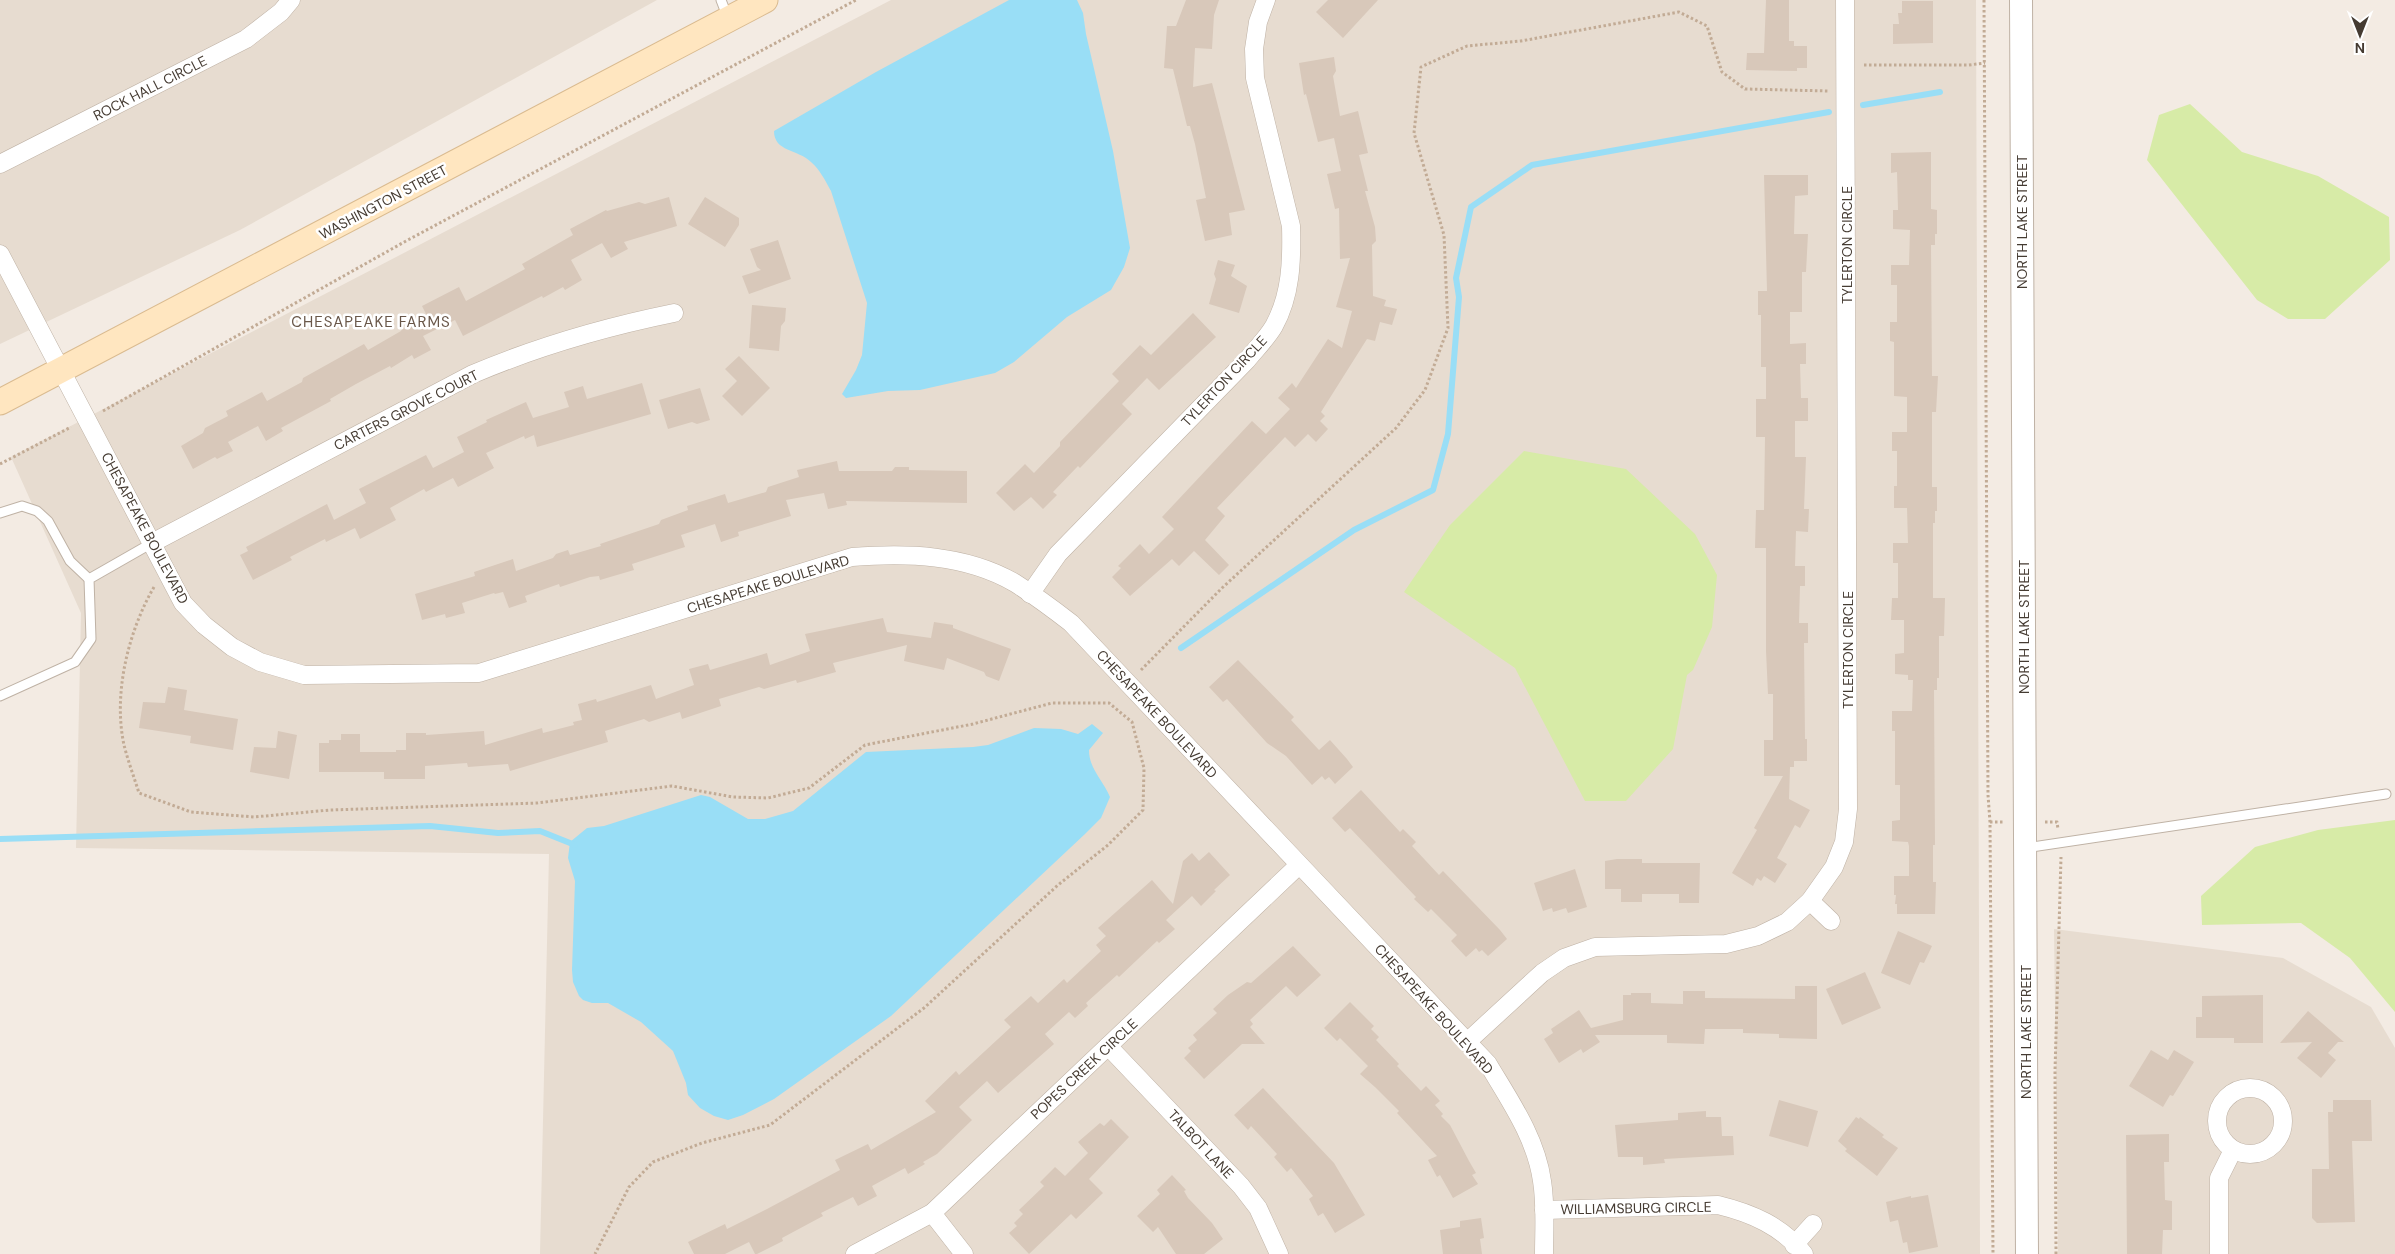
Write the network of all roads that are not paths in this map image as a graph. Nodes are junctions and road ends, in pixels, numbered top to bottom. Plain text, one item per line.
1 (291, 0) edge
2 (765, 0) edge
3 (1266, 0) edge
4 (1845, 0) edge
5 (2021, 0) edge
6 (725, 10) edge
7 (0, 164) edge
8 (0, 254) edge
9 (674, 313) dead end
10 (61, 369) junction
11 (0, 402) edge
12 (0, 513) edge
13 (152, 542) junction
14 (89, 579) junction
15 (1030, 594) junction
16 (0, 696) edge
17 (2386, 794) dead end
18 (2025, 848) junction
19 (1299, 865) junction
20 (1810, 901) junction
21 (1831, 921) dead end
22 (1467, 1042) junction
23 (1108, 1046) junction
24 (2233, 1150) dead end
25 (1544, 1210) junction
26 (932, 1213) junction
27 (1813, 1224) dead end
28 (1799, 1249) edge
29 (855, 1254) edge
30 (964, 1254) edge
31 (1278, 1254) edge
32 (1544, 1254) edge
33 (2027, 1254) edge
34 (2219, 1254) edge

1 - 7 street, ROCK HALL CIRCLE
2 - 6 main road, WASHINGTON STREET
3 - 15 street, TYLERTON CIRCLE
4 - 20 street, TYLERTON CIRCLE
5 - 18 street, NORTH LAKE STREET
6 - 10 main road, WASHINGTON STREET
8 - 10 street, CHESAPEAKE BOULEVARD
9 - 13 street, CARTERS GROVE COURT
10 - 11 main road, WASHINGTON STREET
10 - 13 street, CHESAPEAKE BOULEVARD
12 - 14 lane
13 - 14 lane
13 - 15 street, CHESAPEAKE BOULEVARD
14 - 16 lane
15 - 19 street, CHESAPEAKE BOULEVARD
17 - 18 lane
18 - 33 street, NORTH LAKE STREET
19 - 22 street, CHESAPEAKE BOULEVARD
19 - 23 street, POPES CREEK CIRCLE
20 - 21 street
20 - 22 street, TYLERTON CIRCLE
22 - 25 street, CHESAPEAKE BOULEVARD
23 - 26 street, POPES CREEK CIRCLE
23 - 31 street, TALBOT LANE
24 - 34 street
25 - 28 street, WILLIAMSBURG CIRCLE
25 - 32 street, CHESAPEAKE BOULEVARD
26 - 29 street, POPES CREEK CIRCLE
26 - 30 street
27 - 28 street

